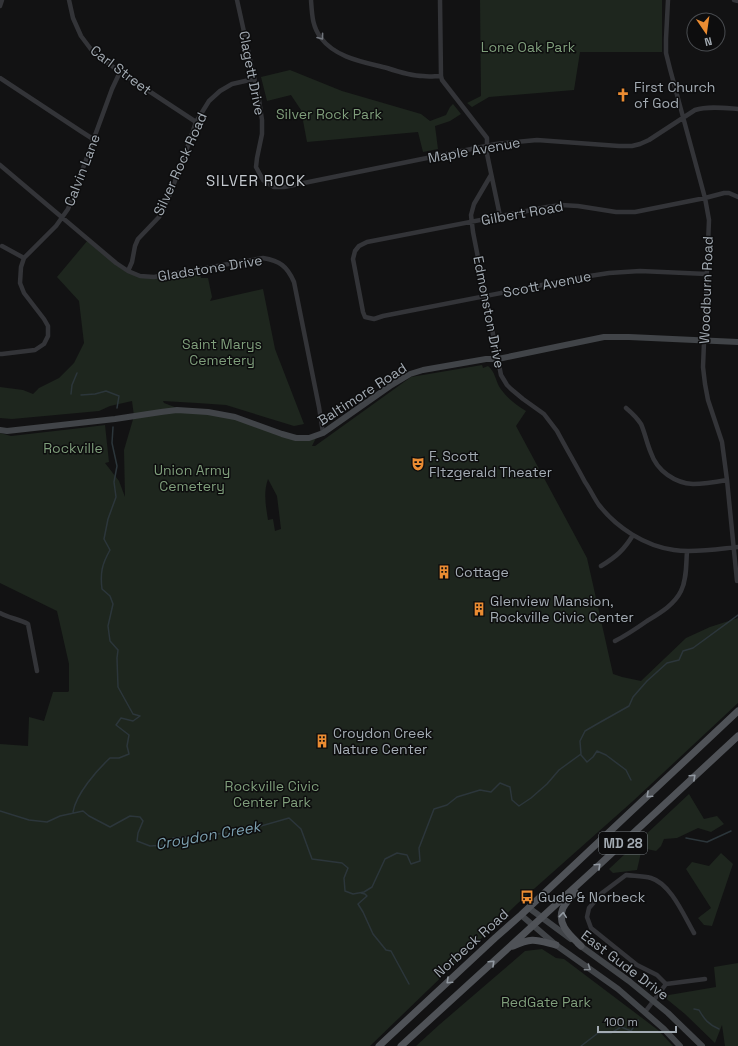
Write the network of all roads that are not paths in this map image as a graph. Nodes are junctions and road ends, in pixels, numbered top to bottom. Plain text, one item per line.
1 (2, 0) edge
2 (69, 0) edge
3 (237, 0) edge
4 (311, 0) edge
5 (440, 0) edge
6 (668, 0) edge
7 (734, 0) edge
8 (738, 1) edge
9 (0, 6) edge
10 (120, 72) junction
11 (441, 76) junction
12 (0, 78) edge
13 (254, 79) junction
14 (738, 109) edge
15 (684, 118) junction
16 (196, 122) junction
17 (93, 139) junction
18 (487, 146) junction
19 (0, 165) edge
20 (491, 174) junction
21 (274, 187) joint
22 (705, 198) junction
23 (738, 198) edge
24 (500, 216) junction
25 (62, 217) junction
26 (472, 222) junction
27 (2, 246) dead end
28 (24, 258) junction
29 (128, 271) junction
30 (707, 274) junction
31 (485, 296) junction
32 (365, 317) joint
33 (704, 340) junction
34 (738, 342) edge
35 (0, 354) edge
36 (498, 358) junction
37 (626, 408) dead end
38 (0, 430) edge
39 (323, 433) junction
40 (727, 480) junction
41 (633, 534) junction
42 (736, 547) edge
43 (687, 551) junction
44 (601, 566) dead end
45 (737, 581) dead end
46 (0, 613) edge
47 (615, 641) dead end
48 (37, 671) dead end
49 (738, 711) edge
50 (738, 736) edge
51 (584, 879) junction
52 (529, 908) junction
53 (521, 916) junction
54 (542, 918) junction
55 (533, 925) junction
56 (694, 933) dead end
57 (556, 945) junction
58 (581, 946) junction
59 (507, 949) junction
60 (706, 979) dead end
61 (666, 984) junction
62 (653, 1001) junction
63 (645, 1012) junction
64 (379, 1046) edge
65 (401, 1046) edge
66 (680, 1046) edge
67 (702, 1046) edge

1 - 9 street
2 - 10 street, Carl Street
3 - 13 street, Clagett Drive
4 -> 11 street
5 - 11 street
6 - 15 street, Woodburn Road
7 - 8 street
10 - 16 street, Carl Street
10 - 17 street, Calvin Lane
11 - 18 street
12 - 17 street
13 - 16 street, Silver Rock Road
13 - 21 street, Clagett Drive
14 - 15 street, Maple Avenue
15 - 18 street, Maple Avenue
15 - 22 street, Woodburn Road
16 - 29 street, Silver Rock Road
17 - 25 street, Calvin Lane
18 - 20 street
18 - 21 street, Maple Avenue
19 - 25 street, Gladstone Drive
20 - 24 street
20 - 26 street, Edmonston Drive
22 - 23 street, Gilbert Road
22 - 24 street, Gilbert Road
22 - 30 street, Woodburn Road
24 - 26 street, Gilbert Road
25 - 28 street, Calvin Lane
25 - 29 street, Gladstone Drive
26 - 31 street, Edmonston Drive
26 - 32 street, Gilbert Road
27 - 28 street
28 - 35 street
29 - 39 street, Gladstone Drive
30 - 31 street, Scott Avenue
30 - 33 street, Woodburn Road
31 - 32 street, Scott Avenue
31 - 36 street, Edmonston Drive
33 - 34 street, Baltimore Road
33 - 36 street, Baltimore Road
33 - 40 street, Woodburn Road
36 - 39 street, Baltimore Road
36 - 41 street, Edmonston Drive
37 - 40 street
38 - 39 street, Baltimore Road
40 - 42 street, Woodburn Road
41 - 43 street, Edmonston Drive
41 - 44 street
42 - 43 street, Edmonston Drive
42 - 45 street, Woodburn Road
43 - 47 street
46 - 48 street
49 -> 52 main road, Norbeck Road / MD 28
51 -> 50 main road, Norbeck Road / MD 28
51 - 54 main road, Norbeck Road / MD 28
58 -> 51 main road
52 - 53 main road, Norbeck Road / MD 28
52 - 54 street, East Gude Drive
53 - 55 street, East Gude Drive
53 -> 64 main road, Norbeck Road / MD 28
54 - 55 main road, Norbeck Road / MD 28
54 - 58 street, East Gude Drive
55 - 57 street, East Gude Drive
55 - 59 main road, Norbeck Road / MD 28
56 - 61 street
57 - 59 main road
57 -> 63 street, East Gude Drive
58 - 62 street, East Gude Drive
65 -> 59 main road, Norbeck Road / MD 28
60 - 61 street
61 - 62 street
62 - 63 street
62 - 67 street, East Gude Drive
63 - 66 street, East Gude Drive

